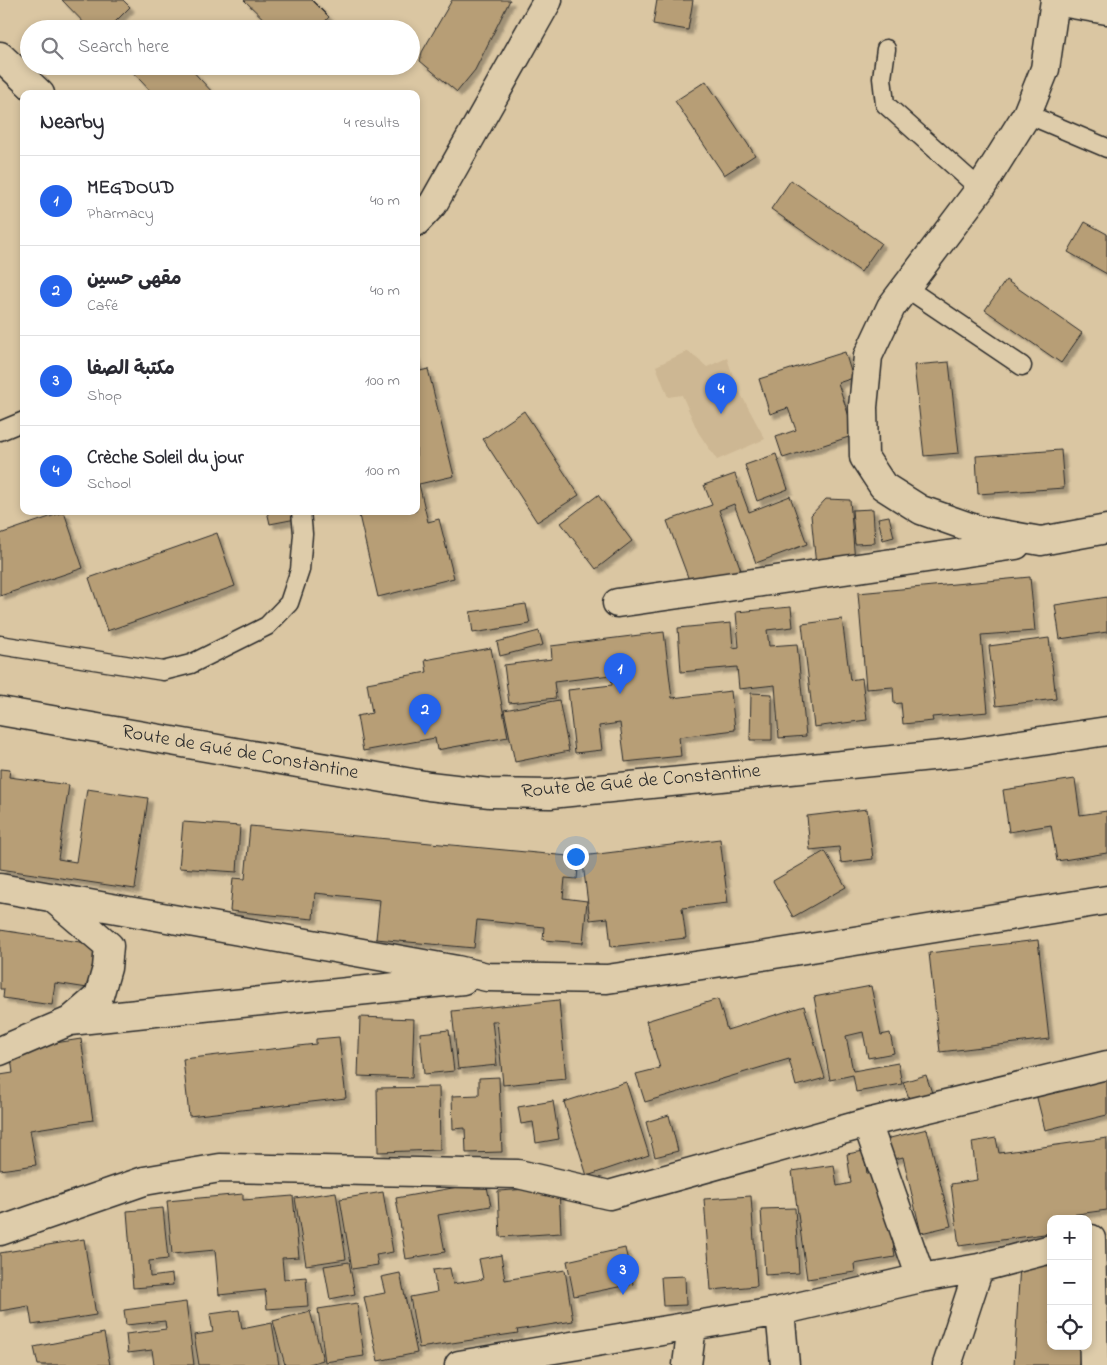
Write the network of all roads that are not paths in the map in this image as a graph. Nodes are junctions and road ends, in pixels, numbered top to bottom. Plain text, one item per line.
1 (548, 0) edge
2 (1055, 1) edge
3 (1107, 10) edge
4 (886, 48) dead end
5 (0, 56) edge
6 (20, 75) edge
7 (20, 75) edge
8 (36, 90) edge
9 (1027, 114) junction
10 (1107, 148) edge
11 (980, 189) junction
12 (420, 218) edge
13 (905, 287) junction
14 (1022, 366) dead end
15 (20, 422) edge
16 (0, 430) edge
17 (301, 515) edge
18 (1107, 529) edge
19 (1042, 541) junction
20 (617, 603) dead end
21 (0, 645) edge
22 (0, 711) edge
23 (1107, 731) edge
24 (0, 888) edge
25 (53, 898) junction
26 (1107, 900) edge
27 (487, 977) junction
28 (70, 1021) junction
29 (0, 1051) edge
30 (1107, 1065) edge
31 (867, 1122) junction
32 (0, 1231) edge
33 (1096, 1238) edge
34 (1047, 1251) edge
35 (979, 1268) junction
36 (920, 1278) junction
37 (780, 1311) junction
38 (692, 1326) junction
39 (459, 1365) edge
40 (687, 1365) edge
41 (785, 1365) edge
42 (947, 1365) edge
43 (1094, 1365) edge

1 - 12 street
2 - 3 street
2 - 9 street
4 - 11 lane
5 - 6 street
7 - 8 street
9 - 10 lane
9 - 11 street
11 - 13 street
13 - 14 lane
13 - 19 street
15 - 16 lane
17 - 21 lane
18 - 19 street
19 - 20 street
22 - 23 street, Route de Gué de Constantine
24 - 25 street
25 - 27 street
25 - 28 street
26 - 27 street
27 - 28 street
28 - 29 street
30 - 31 street
31 - 32 street
31 - 36 street
33 - 43 street
34 - 35 street
35 - 36 street
35 - 42 street
36 - 37 street
37 - 38 street
37 - 41 street
38 - 39 street
38 - 40 street

